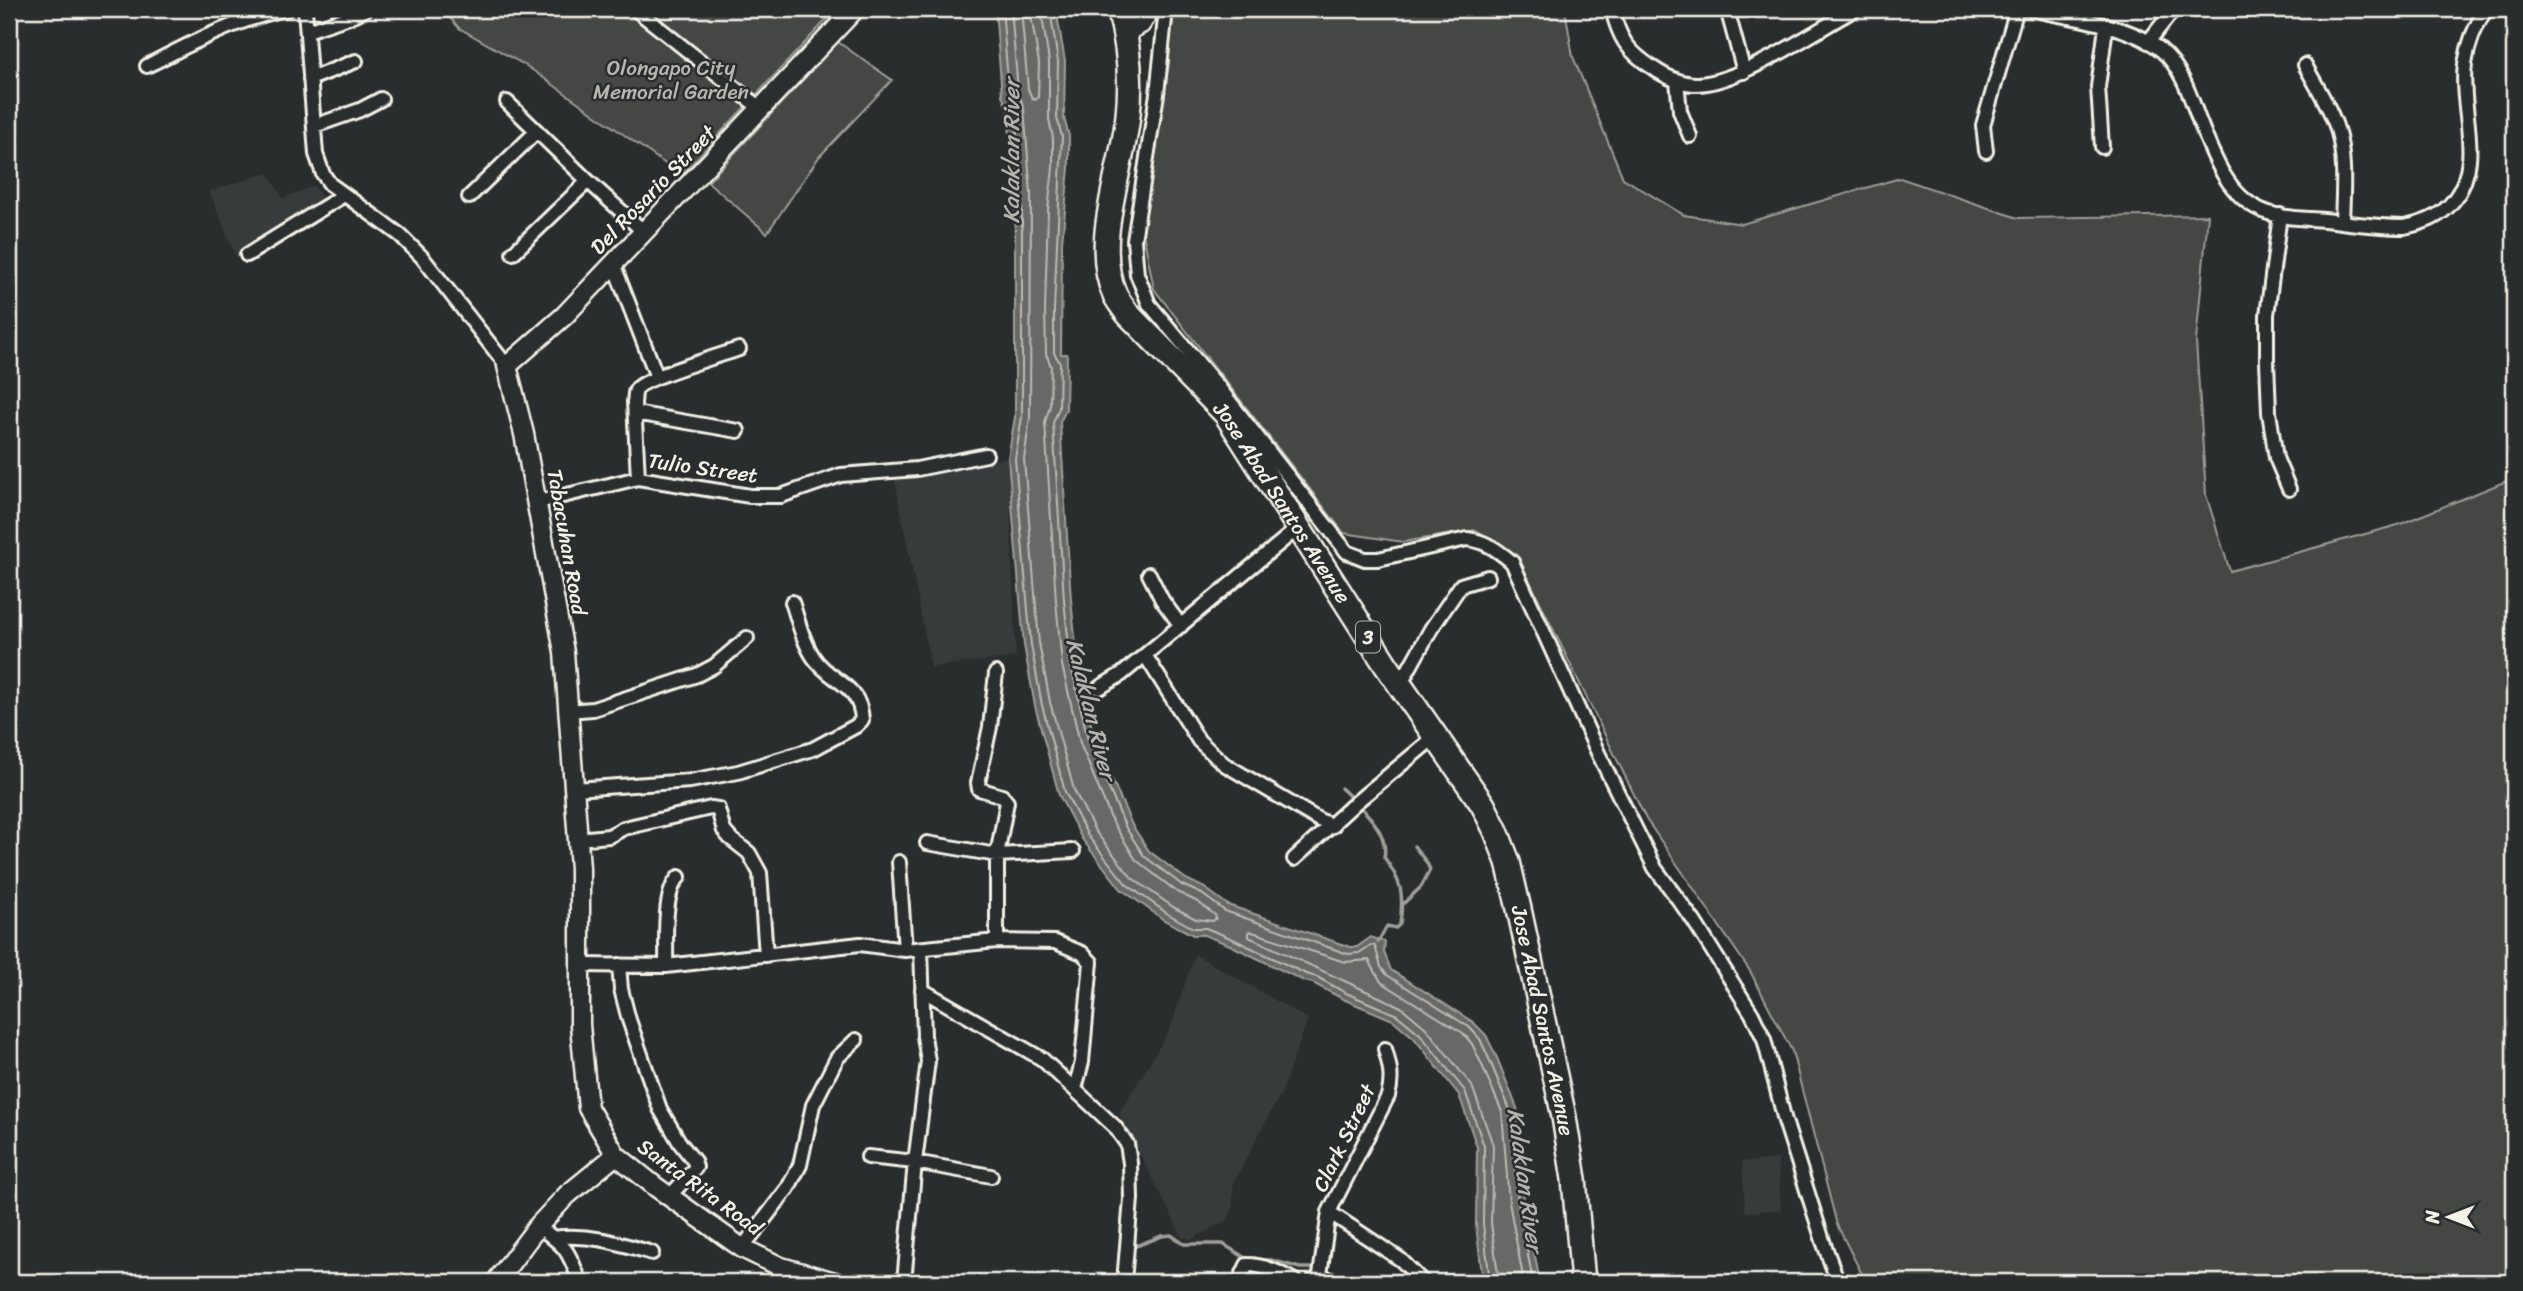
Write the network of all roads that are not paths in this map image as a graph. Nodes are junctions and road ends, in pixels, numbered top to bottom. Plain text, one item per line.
1 (287, 9) edge
2 (305, 9) edge
3 (366, 9) edge
4 (635, 9) edge
5 (855, 9) edge
6 (1119, 9) edge
7 (1150, 9) edge
8 (1166, 9) edge
9 (1612, 9) edge
10 (1727, 9) edge
11 (1855, 9) edge
12 (2017, 9) edge
13 (2029, 9) edge
14 (2174, 9) edge
15 (2486, 9) edge
16 (2106, 27) junction
17 (307, 31) junction
18 (1126, 32) junction
19 (2148, 42) junction
20 (356, 61) dead end
21 (2305, 65) dead end
22 (147, 66) dead end
23 (1744, 72) junction
24 (310, 79) junction
25 (1677, 81) junction
26 (381, 99) dead end
27 (507, 102) dead end
28 (761, 109) junction
29 (314, 126) junction
30 (537, 131) junction
31 (1690, 136) dead end
32 (2102, 147) dead end
33 (1986, 151) dead end
34 (588, 181) junction
35 (344, 195) junction
36 (469, 197) dead end
37 (2280, 215) junction
38 (2342, 222) junction
39 (644, 232) junction
40 (513, 253) dead end
41 (247, 255) dead end
42 (613, 263) junction
43 (739, 349) dead end
44 (507, 366) junction
45 (657, 377) junction
46 (635, 413) junction
47 (738, 430) dead end
48 (986, 455) dead end
49 (638, 478) junction
50 (2289, 489) dead end
51 (538, 502) junction
52 (1298, 528) junction
53 (1149, 574) dead end
54 (1488, 577) dead end
55 (792, 602) dead end
56 (1181, 626) junction
57 (747, 638) dead end
58 (1145, 655) junction
59 (996, 673) dead end
60 (1401, 685) junction
61 (1098, 688) dead end
62 (567, 711) junction
63 (1437, 736) junction
64 (575, 789) junction
65 (1333, 825) junction
66 (578, 839) junction
67 (927, 843) dead end
68 (1073, 851) dead end
69 (997, 855) junction
70 (1294, 859) dead end
71 (899, 862) dead end
72 (679, 877) dead end
73 (997, 941) junction
74 (922, 949) junction
75 (905, 950) junction
76 (766, 955) junction
77 (579, 965) junction
78 (619, 965) junction
79 (666, 966) junction
80 (922, 990) junction
81 (856, 1040) dead end
82 (1385, 1049) dead end
83 (1075, 1089) junction
84 (617, 1155) junction
85 (868, 1157) dead end
86 (915, 1162) junction
87 (991, 1176) dead end
88 (670, 1197) junction
89 (1329, 1212) junction
90 (538, 1226) junction
91 (553, 1238) junction
92 (742, 1248) junction
93 (652, 1253) dead end
94 (1316, 1279) edge
95 (496, 1282) edge
96 (580, 1282) edge
97 (835, 1282) edge
98 (904, 1282) edge
99 (1124, 1282) edge
100 (1239, 1282) edge
101 (1296, 1282) edge
102 (1335, 1282) edge
103 (1423, 1282) edge
104 (1583, 1282) edge
105 (1838, 1282) edge

1 - 22 street
2 - 17 street, Tabacuhan Road
3 - 17 street
4 - 28 street
5 - 28 main road, Del Rosario Street
6 - 18 highway, Jose Abad Santos Avenue / 3
7 - 18 main road
8 - 105 street
9 - 25 street
10 - 23 street
11 - 23 street
12 - 33 street
13 - 16 street
14 - 19 street
15 - 38 street
16 - 19 street
16 - 32 street
17 - 24 street, Tabacuhan Road
18 - 52 highway, Jose Abad Santos Avenue / 3
19 - 37 street
20 - 24 street
21 - 38 street
23 - 25 street
24 - 29 street, Tabacuhan Road
25 - 31 street
26 - 29 street
27 - 30 street
28 - 39 main road, Del Rosario Street
29 - 35 street, Tabacuhan Road
30 - 34 street
30 - 36 street
34 - 39 street
34 - 40 street
35 - 41 street
35 - 44 street, Tabacuhan Road
37 - 38 street
37 - 50 street
39 - 42 main road, Del Rosario Street
42 - 44 main road, Del Rosario Street
42 - 45 street
43 - 45 street
44 - 51 main road, Tabacuhan Road
45 - 46 street
46 - 47 street
46 - 49 street
48 - 49 street, Tulio Street
49 - 51 street, Tulio Street
51 - 62 main road, Tabacuhan Road
52 - 56 street
52 - 60 highway, Jose Abad Santos Avenue / 3
53 - 56 street
54 - 60 street
55 - 64 street
56 - 58 street
57 - 62 street
58 - 61 street
58 - 65 street
59 - 69 street
60 - 63 highway, Jose Abad Santos Avenue / 3
62 - 64 main road, Tabacuhan Road
63 - 65 street
63 - 104 highway, Jose Abad Santos Avenue / 3
64 - 66 main road, Tabacuhan Road
65 - 70 street
66 - 76 street
66 - 77 main road, Tabacuhan Road
67 - 69 street
68 - 69 street
69 - 73 street
71 - 75 street
72 - 79 street
73 - 74 street
73 - 83 street
74 - 75 street
74 - 80 street
75 - 76 street
76 - 79 street
77 - 78 street
77 - 84 main road, Tabacuhan Road
78 - 79 street
78 - 88 street
80 - 83 street
80 - 86 street
81 - 92 street
82 - 89 street, Clark Street
83 - 99 street
84 - 88 main road, Santa Rita Road
84 - 90 main road
85 - 86 street
86 - 87 street
86 - 98 street
88 - 92 main road, Santa Rita Road
89 - 94 street, Clark Street
89 - 103 street
90 - 91 street
90 - 95 main road
91 - 93 street
91 - 96 street
92 - 97 main road, Santa Rita Road
94 - 102 street
100 - 101 street

